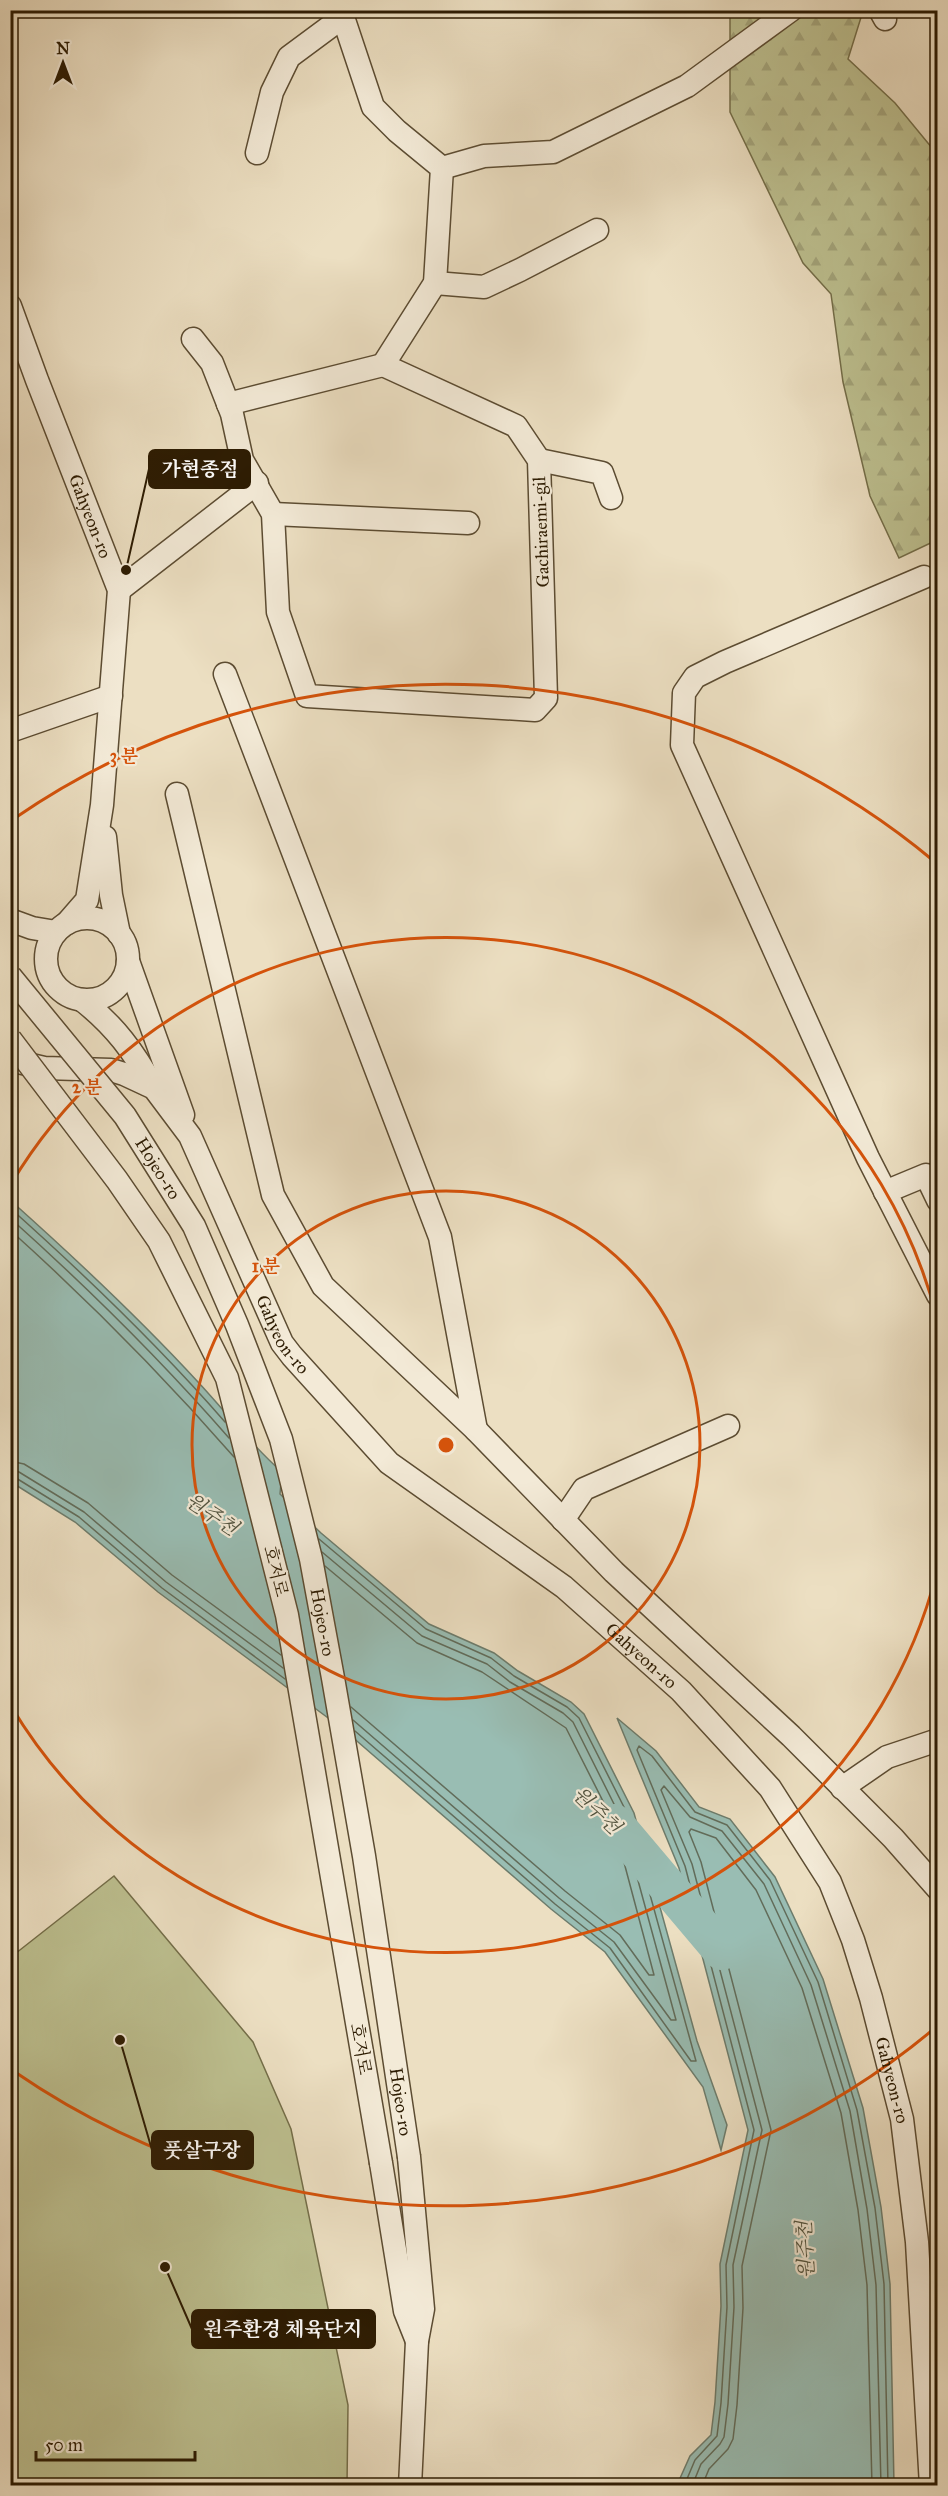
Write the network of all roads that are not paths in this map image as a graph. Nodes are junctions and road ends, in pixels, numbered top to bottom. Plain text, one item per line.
1 (791, 10) edge
2 (340, 14) edge
3 (257, 153) dead end
4 (442, 168) junction
5 (597, 230) dead end
6 (435, 283) junction
7 (10, 306) edge
8 (193, 339) dead end
9 (383, 365) junction
10 (228, 404) junction
11 (539, 460) junction
12 (257, 483) junction
13 (611, 498) dead end
14 (273, 514) junction
15 (468, 523) dead end
16 (924, 577) dead end
17 (119, 590) junction
18 (225, 674) dead end
19 (111, 696) junction
20 (10, 731) edge
21 (177, 794) dead end
22 (102, 806) junction
23 (10, 920) edge
24 (62, 928) junction
25 (119, 934) junction
26 (128, 961) junction
27 (10, 976) edge
28 (82, 1000) junction
29 (10, 1039) edge
30 (10, 1060) edge
31 (154, 1088) junction
32 (190, 1136) junction
33 (885, 1192) junction
34 (938, 1200) edge
35 (938, 1295) edge
36 (728, 1426) dead end
37 (476, 1430) junction
38 (563, 1520) junction
39 (938, 1740) edge
40 (842, 1788) junction
41 (938, 1889) edge
42 (381, 2163) joint
43 (417, 2341) junction
44 (410, 2486) edge
45 (931, 2486) edge

1 - 4 street
2 - 3 street
2 - 4 street
4 - 6 street
5 - 6 street
6 - 9 street
7 - 17 street, Gahyeon-ro
8 - 10 street, Gachiraemi-gil
9 - 10 street
9 - 11 street, Gachiraemi-gil
10 - 12 street, Gachiraemi-gil
11 - 13 street
11 - 14 street, Gachiraemi-gil
12 - 14 street, Gachiraemi-gil
12 - 17 street
14 - 15 street
16 - 33 street
17 - 19 street, Gahyeon-ro
18 - 37 street
19 - 20 street
19 - 22 street, Gahyeon-ro
21 - 37 street
22 - 24 street
22 - 25 street
23 - 24 street
24 - 25 street
24 - 28 street
25 - 26 street
26 - 28 street
26 - 32 street
27 - 43 street, Hojeo-ro, bridge
28 - 31 street
29 - 42 street, 호저로, bridge
30 - 31 street, Gahyeon-ro
31 - 32 street, Gahyeon-ro
32 - 45 street, Gahyeon-ro
33 - 34 street
33 - 35 street
36 - 38 street
37 - 38 street
38 - 40 street
39 - 40 street
40 - 41 street
42 - 43 street, Hojeo-ro
43 - 44 street, Hojeo-ro

